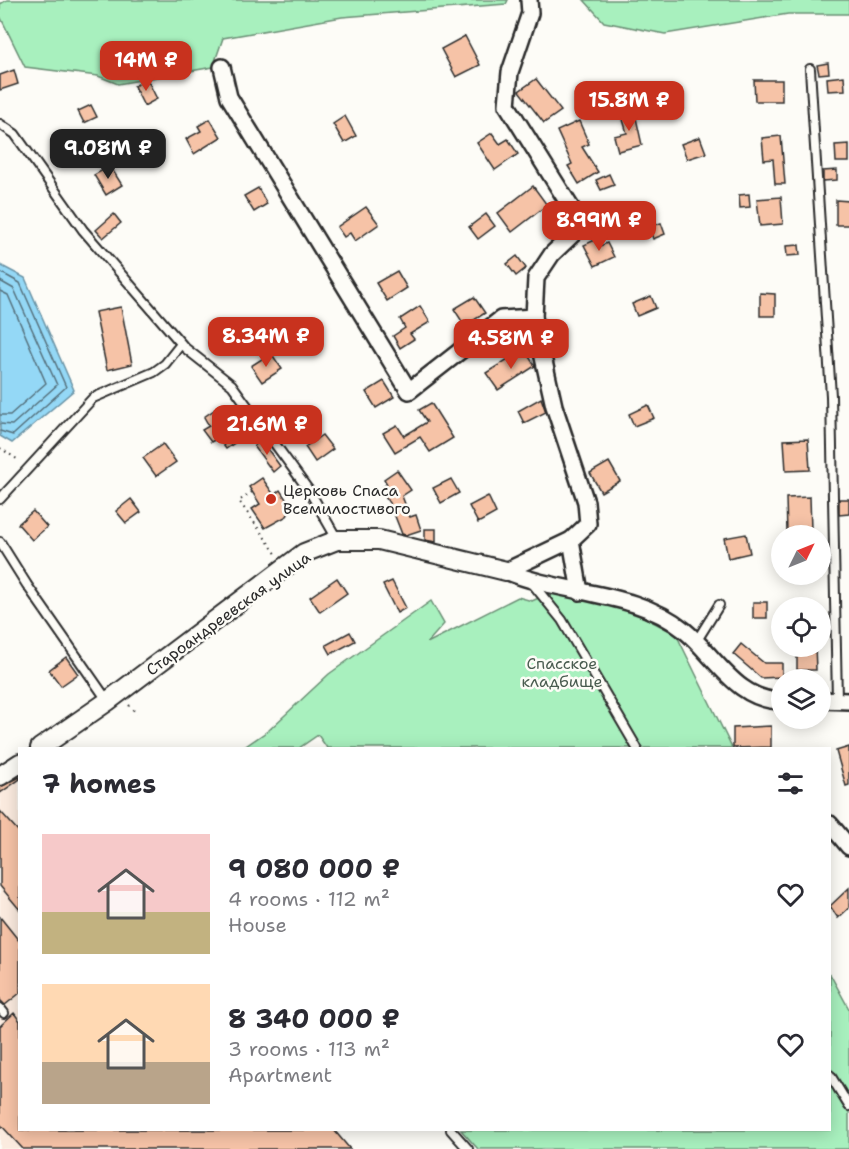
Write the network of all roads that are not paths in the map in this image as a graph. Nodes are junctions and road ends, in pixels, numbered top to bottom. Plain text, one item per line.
1 (529, 0) edge
2 (222, 67) dead end
3 (810, 69) dead end
4 (0, 124) edge
5 (534, 317) junction
6 (181, 344) junction
7 (0, 499) edge
8 (337, 540) junction
9 (571, 540) junction
10 (0, 542) edge
11 (506, 571) junction
12 (531, 582) junction
13 (580, 591) junction
14 (719, 605) dead end
15 (695, 642) junction
16 (771, 700) edge
17 (108, 701) junction
18 (843, 701) edge
19 (41, 747) edge
20 (636, 747) edge
21 (18, 764) edge
22 (0, 776) edge
23 (831, 825) edge
24 (849, 847) edge
25 (831, 1078) edge
26 (849, 1106) edge
27 (452, 1131) edge
28 (468, 1149) edge

1 - 5 street
2 - 5 street
3 - 18 lane
4 - 6 lane
5 - 9 street
6 - 7 lane
6 - 8 lane
8 - 11 street, Староандреевская улица
8 - 17 street, Староандреевская улица
9 - 11 street
9 - 13 street
10 - 17 lane
11 - 12 street
12 - 13 street
12 - 20 lane
13 - 15 street
14 - 15 lane
15 - 16 street
17 - 19 street, Староандреевская улица
21 - 22 street
23 - 24 street
25 - 26 lane
27 - 28 lane

